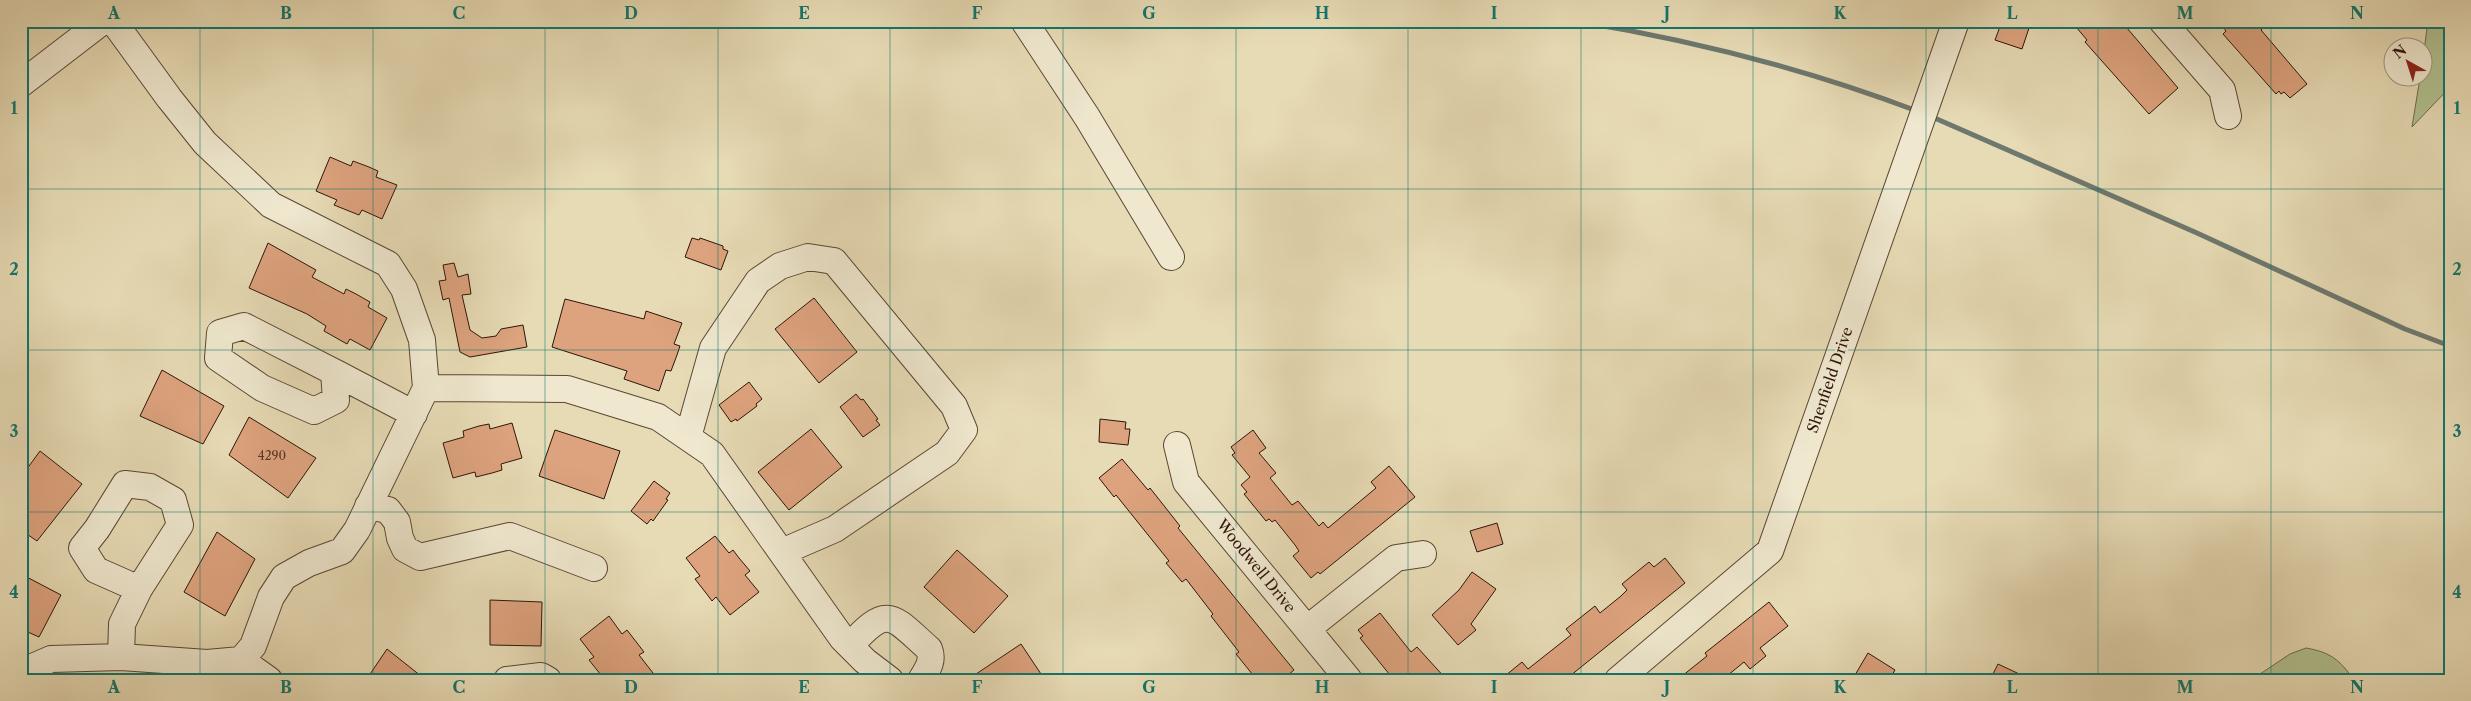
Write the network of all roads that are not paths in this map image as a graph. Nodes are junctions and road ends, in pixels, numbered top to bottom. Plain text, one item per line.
1 (103, 21) edge
2 (113, 21) edge
3 (1024, 21) edge
4 (1956, 21) edge
5 (2162, 21) edge
6 (21, 84) edge
7 (2228, 116) dead end
8 (1171, 258) dead end
9 (334, 372) dead end
10 (426, 388) junction
11 (414, 414) junction
12 (688, 438) junction
13 (1178, 445) dead end
14 (368, 506) junction
15 (782, 552) junction
16 (1423, 554) dead end
17 (594, 568) dead end
18 (139, 589) dead end
19 (1307, 629) junction
20 (850, 646) junction
21 (121, 657) junction
22 (241, 660) junction
23 (21, 672) edge
24 (269, 680) edge
25 (507, 680) edge
26 (548, 680) edge
27 (890, 680) edge
28 (921, 680) edge
29 (1349, 680) edge
30 (1618, 680) edge

1 - 6 street
2 - 10 street
3 - 8 street
4 - 30 street, Shenfield Drive
5 - 7 street
9 - 11 street
10 - 11 street
10 - 12 street
11 - 14 street
12 - 15 street
12 - 15 street
13 - 19 street, Woodwell Drive
14 - 17 street
14 - 22 street
15 - 20 street
16 - 19 street
18 - 21 street
19 - 29 street, Woodwell Drive
20 - 27 street
20 - 28 street
21 - 22 street
21 - 23 street
22 - 24 street
25 - 26 street

